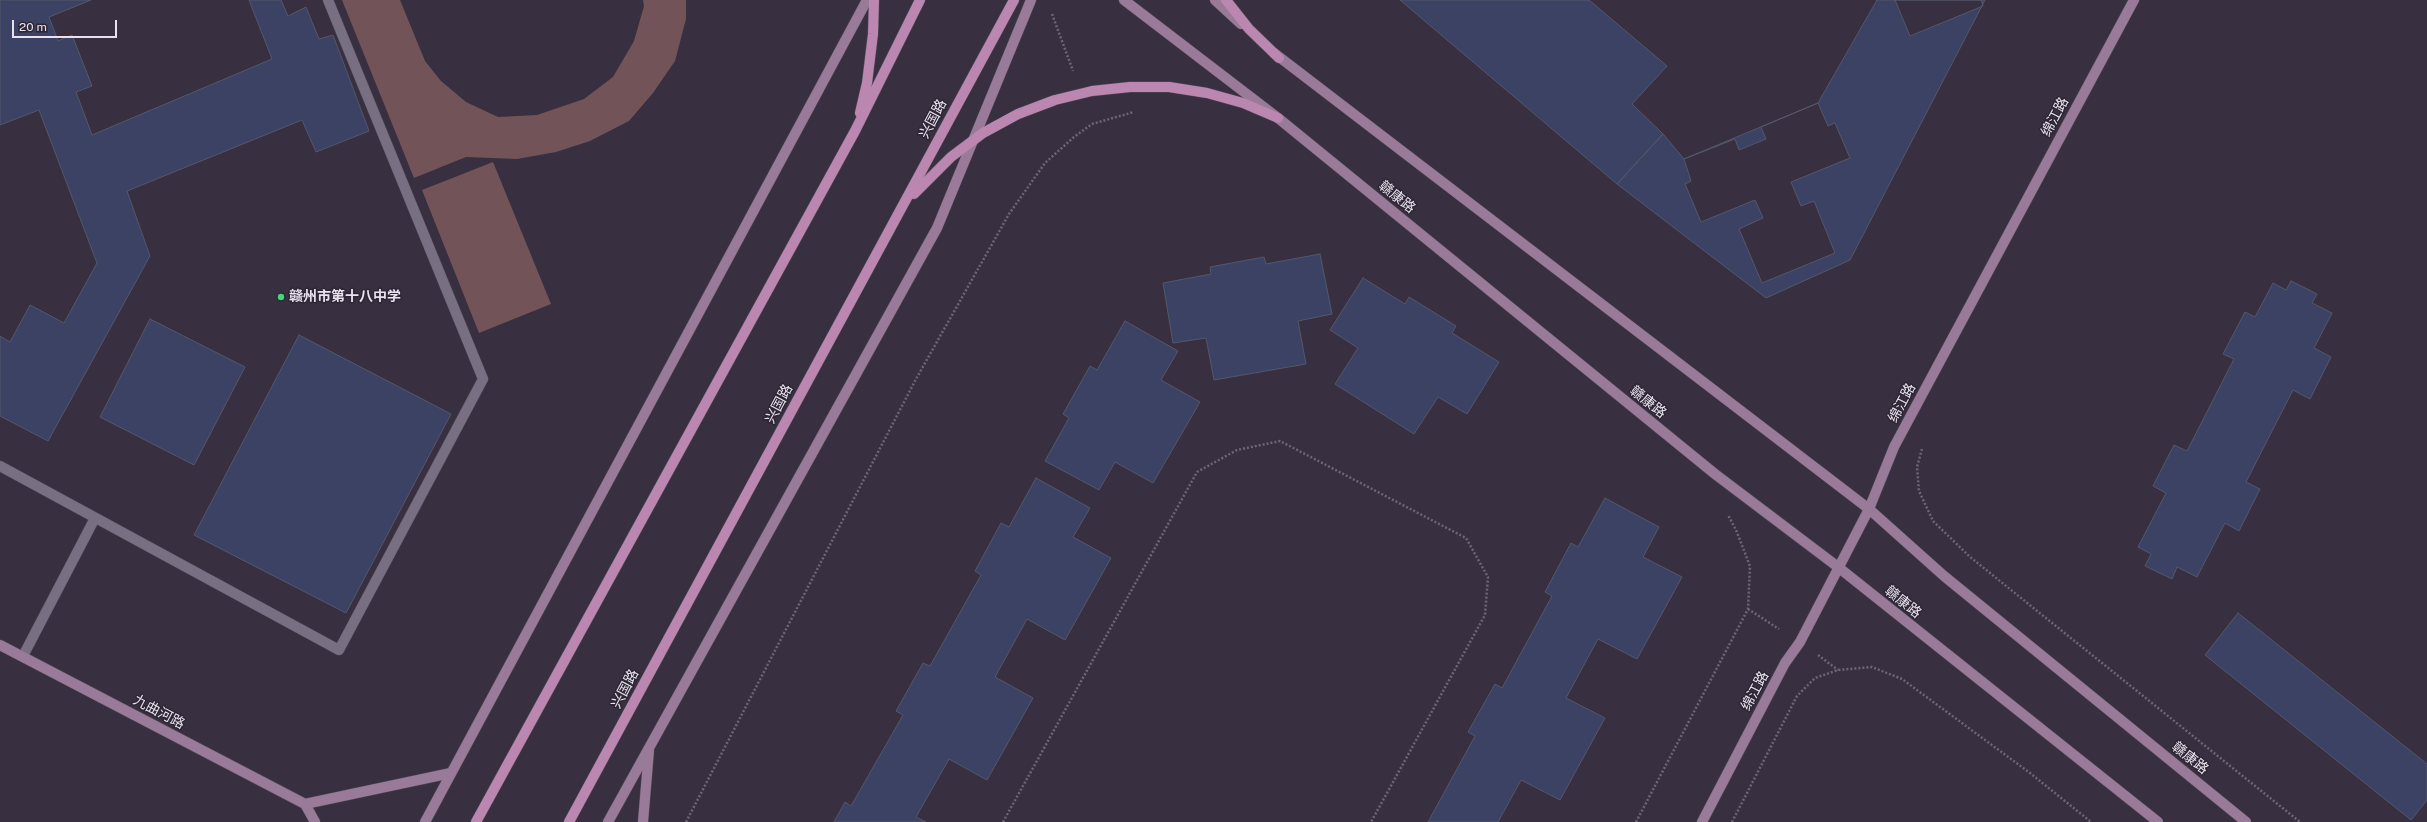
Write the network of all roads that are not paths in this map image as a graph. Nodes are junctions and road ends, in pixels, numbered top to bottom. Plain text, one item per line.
1 (328, 0) edge
2 (867, 0) edge
3 (874, 0) edge
4 (920, 0) edge
5 (1014, 0) edge
6 (1031, 0) edge
7 (1124, 0) edge
8 (1215, 0) edge
9 (1226, 0) edge
10 (2134, 0) edge
11 (1279, 58) junction
12 (1278, 118) junction
13 (855, 132) junction
14 (971, 141) junction
15 (897, 214) junction
16 (0, 466) edge
17 (1869, 509) junction
18 (95, 518) junction
19 (1838, 567) junction
20 (0, 645) edge
21 (23, 656) junction
22 (650, 747) junction
23 (451, 773) junction
24 (305, 804) junction
25 (315, 822) edge
26 (425, 822) edge
27 (476, 822) edge
28 (570, 822) edge
29 (608, 822) edge
30 (643, 822) edge
31 (1702, 822) edge
32 (2158, 822) edge
33 (2246, 822) edge

1 - 18 lane
2 - 23 street
3 - 13 main road
4 - 13 main road
5 - 15 main road, 兴国路
6 - 14 street
7 - 12 street, 赣康路
8 - 11 street, 赣康路
9 - 11 main road
10 - 17 street, 绵江路
11 - 17 street, 赣康路
12 - 14 main road
12 - 19 street, 赣康路
13 - 27 main road
14 - 15 main road
14 - 22 street
15 - 28 main road, 兴国路
16 - 18 lane
17 - 19 street, 绵江路
17 - 33 street, 赣康路
18 - 21 lane
19 - 31 street, 绵江路
19 - 32 street, 赣康路
20 - 21 street, 九曲河路
21 - 24 street, 九曲河路
22 - 29 street
22 - 30 street
23 - 24 street
23 - 26 street
24 - 25 street

